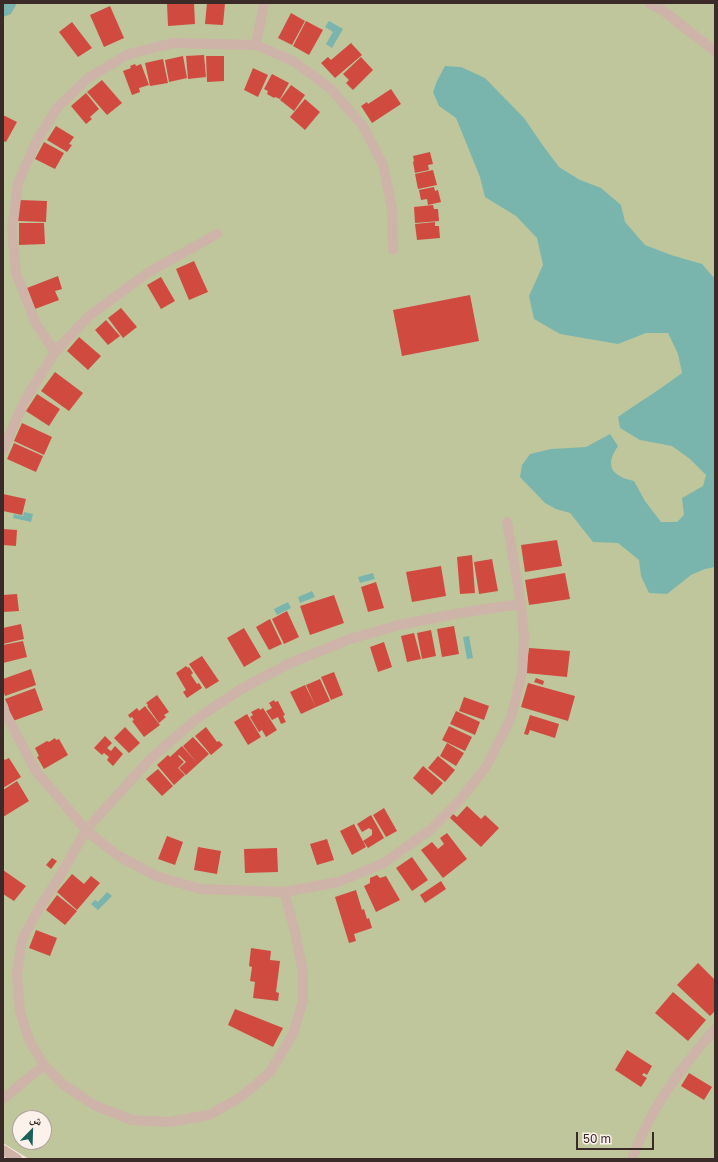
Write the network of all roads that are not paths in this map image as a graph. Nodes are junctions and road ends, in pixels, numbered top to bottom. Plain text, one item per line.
1 (264, 3) edge
2 (649, 3) edge
3 (256, 45) junction
4 (715, 50) edge
5 (217, 234) dead end
6 (392, 250) dead end
7 (55, 352) junction
8 (3, 449) edge
9 (507, 522) dead end
10 (521, 604) junction
11 (3, 706) edge
12 (86, 830) junction
13 (284, 892) junction
14 (715, 1029) edge
15 (44, 1065) junction
16 (3, 1099) edge
17 (3, 1150) edge
18 (17, 1159) edge
19 (632, 1159) edge

1 - 3 street
2 - 4 street
3 - 6 street
3 - 7 street
5 - 7 street
7 - 8 street
9 - 10 street
10 - 12 street
10 - 13 street
11 - 12 street
12 - 13 street
12 - 15 street
13 - 15 street
14 - 19 street
15 - 16 street
17 - 18 street

